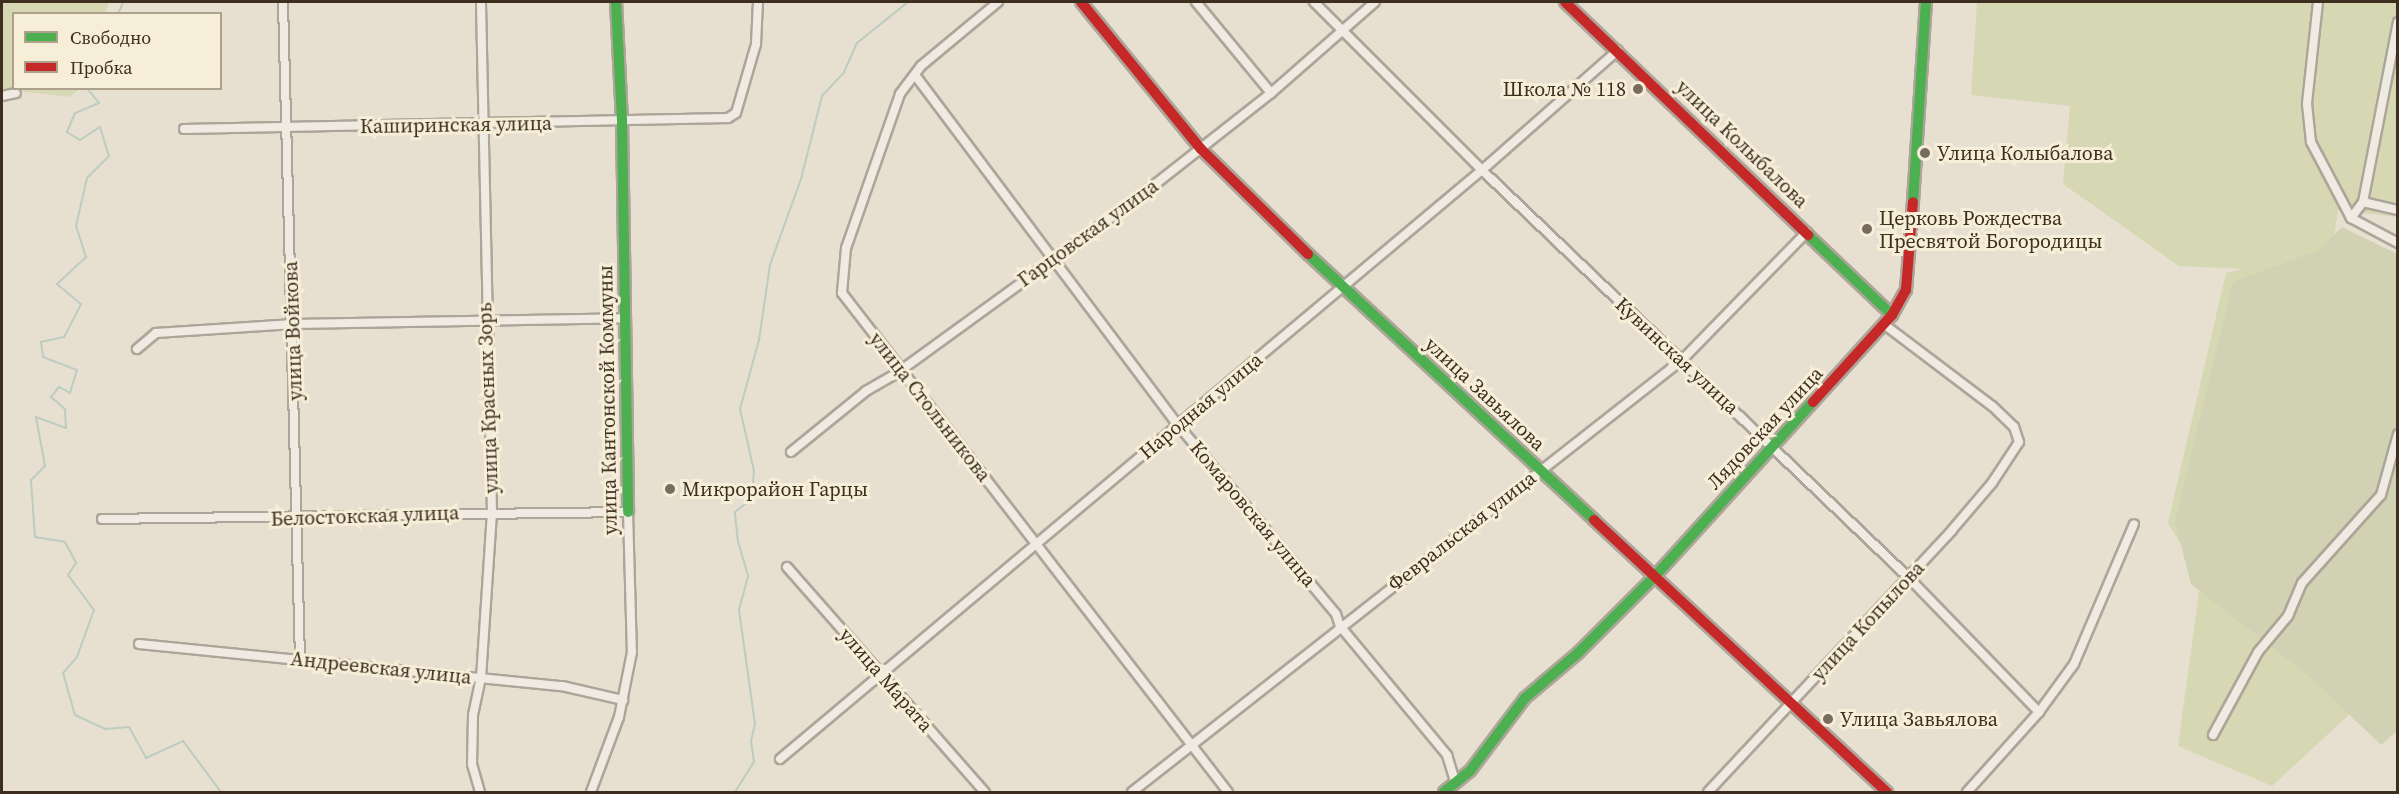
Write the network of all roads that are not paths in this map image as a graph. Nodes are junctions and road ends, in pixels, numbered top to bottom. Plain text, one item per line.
1 (283, 2) edge
2 (481, 2) edge
3 (616, 2) edge
4 (758, 2) edge
5 (998, 2) edge
6 (1081, 2) edge
7 (1196, 2) edge
8 (1314, 2) edge
9 (1376, 2) edge
10 (1565, 2) edge
11 (1926, 2) edge
12 (2318, 2) edge
13 (2397, 22) edge
14 (1342, 31) junction
15 (1618, 50) junction
16 (915, 75) junction
17 (16, 93) dead end
18 (1271, 93) junction
19 (2, 96) edge
20 (622, 121) junction
21 (482, 125) junction
22 (184, 129) dead end
23 (286, 129) junction
24 (1201, 149) junction
25 (1482, 170) junction
26 (2363, 202) junction
27 (2397, 210) edge
28 (2351, 218) junction
29 (1807, 232) junction
30 (2397, 243) edge
31 (1052, 259) junction
32 (1342, 287) junction
33 (1892, 315) junction
34 (625, 318) junction
35 (486, 320) junction
36 (294, 324) junction
37 (1885, 325) junction
38 (137, 349) dead end
39 (1682, 360) junction
40 (900, 371) junction
41 (1178, 425) junction
42 (2397, 434) edge
43 (1774, 446) junction
44 (791, 452) dead end
45 (1541, 469) junction
46 (492, 512) junction
47 (628, 512) junction
48 (102, 519) dead end
49 (298, 519) junction
50 (2134, 524) dead end
51 (1038, 545) junction
52 (787, 567) dead end
53 (1656, 576) junction
54 (1910, 578) junction
55 (1340, 626) junction
56 (138, 644) dead end
57 (300, 661) junction
58 (882, 675) junction
59 (481, 678) junction
60 (623, 700) junction
61 (1792, 702) junction
62 (2039, 712) junction
63 (2213, 735) dead end
64 (1193, 745) junction
65 (780, 759) dead end
66 (1455, 782) junction
67 (480, 792) edge
68 (591, 792) edge
69 (985, 792) edge
70 (1132, 792) edge
71 (1228, 792) edge
72 (1444, 792) edge
73 (1708, 792) edge
74 (1887, 792) edge
75 (1967, 792) edge

1 - 23 street, улица Войкова
2 - 21 street, улица Красных Зорь
3 - 20 street, улица Кантонской Коммуны
4 - 20 street, Каширинская улица
5 - 16 street, улица Стольникова
6 - 24 street, улица Завьялова
7 - 18 street
8 - 14 street, Кувинская улица
9 - 14 street, Гарцовская улица
10 - 15 street, улица Колыбалова
11 - 33 street, Лядовская улица
12 - 28 street
13 - 26 street
14 - 18 street, Гарцовская улица
14 - 25 street, Кувинская улица
15 - 25 street, Народная улица
15 - 29 street, улица Колыбалова
16 - 31 street, Комаровская улица
16 - 40 street, улица Стольникова
17 - 19 street
18 - 24 street, Гарцовская улица
20 - 21 street, Каширинская улица
20 - 34 street, улица Кантонской Коммуны
21 - 23 street, Каширинская улица
21 - 35 street, улица Красных Зорь
22 - 23 street, Каширинская улица
23 - 36 street, улица Войкова
24 - 31 street, Гарцовская улица
24 - 32 street, улица Завьялова
25 - 32 street, Народная улица
25 - 39 street, Кувинская улица
26 - 27 street
26 - 28 street
28 - 30 street
29 - 33 street, улица Колыбалова
29 - 39 street, Февральская улица
31 - 40 street, Гарцовская улица
31 - 41 street, Комаровская улица
32 - 41 street, Народная улица
32 - 45 street, улица Завьялова
33 - 37 street, Лядовская улица
34 - 35 street
34 - 47 street, улица Кантонской Коммуны
35 - 36 street
35 - 46 street, улица Красных Зорь
36 - 38 street
36 - 49 street, улица Войкова
37 - 43 street, Лядовская улица
37 - 54 street, улица Копылова
39 - 43 street, Кувинская улица
39 - 45 street, Февральская улица
40 - 44 street, Гарцовская улица
40 - 51 street, улица Стольникова
41 - 51 street, Народная улица
41 - 55 street, Комаровская улица
42 - 63 street
43 - 53 street, Лядовская улица
43 - 54 street, Кувинская улица
45 - 53 street, улица Завьялова
45 - 55 street, Февральская улица
46 - 47 street, Белостокская улица
46 - 49 street, Белостокская улица
46 - 59 street, улица Красных Зорь
47 - 60 street, улица Кантонской Коммуны
48 - 49 street, Белостокская улица
49 - 57 street, улица Войкова
50 - 62 street
51 - 58 street, Народная улица
51 - 64 street, улица Стольникова
52 - 58 street, улица Марата
53 - 61 street, улица Завьялова
53 - 66 street, Лядовская улица
54 - 61 street, улица Копылова
54 - 62 street, Кувинская улица
55 - 64 street, Февральская улица
55 - 66 street, Комаровская улица
56 - 57 street, Андреевская улица
57 - 59 street, Андреевская улица
58 - 65 street, Народная улица
58 - 69 street, улица Марата
59 - 60 street, Андреевская улица
59 - 67 street, улица Красных Зорь
60 - 68 street, улица Кантонской Коммуны
61 - 73 street, улица Копылова
61 - 74 street, улица Завьялова
62 - 75 street
64 - 70 street, Февральская улица
64 - 71 street, улица Стольникова
66 - 72 street, Лядовская улица

